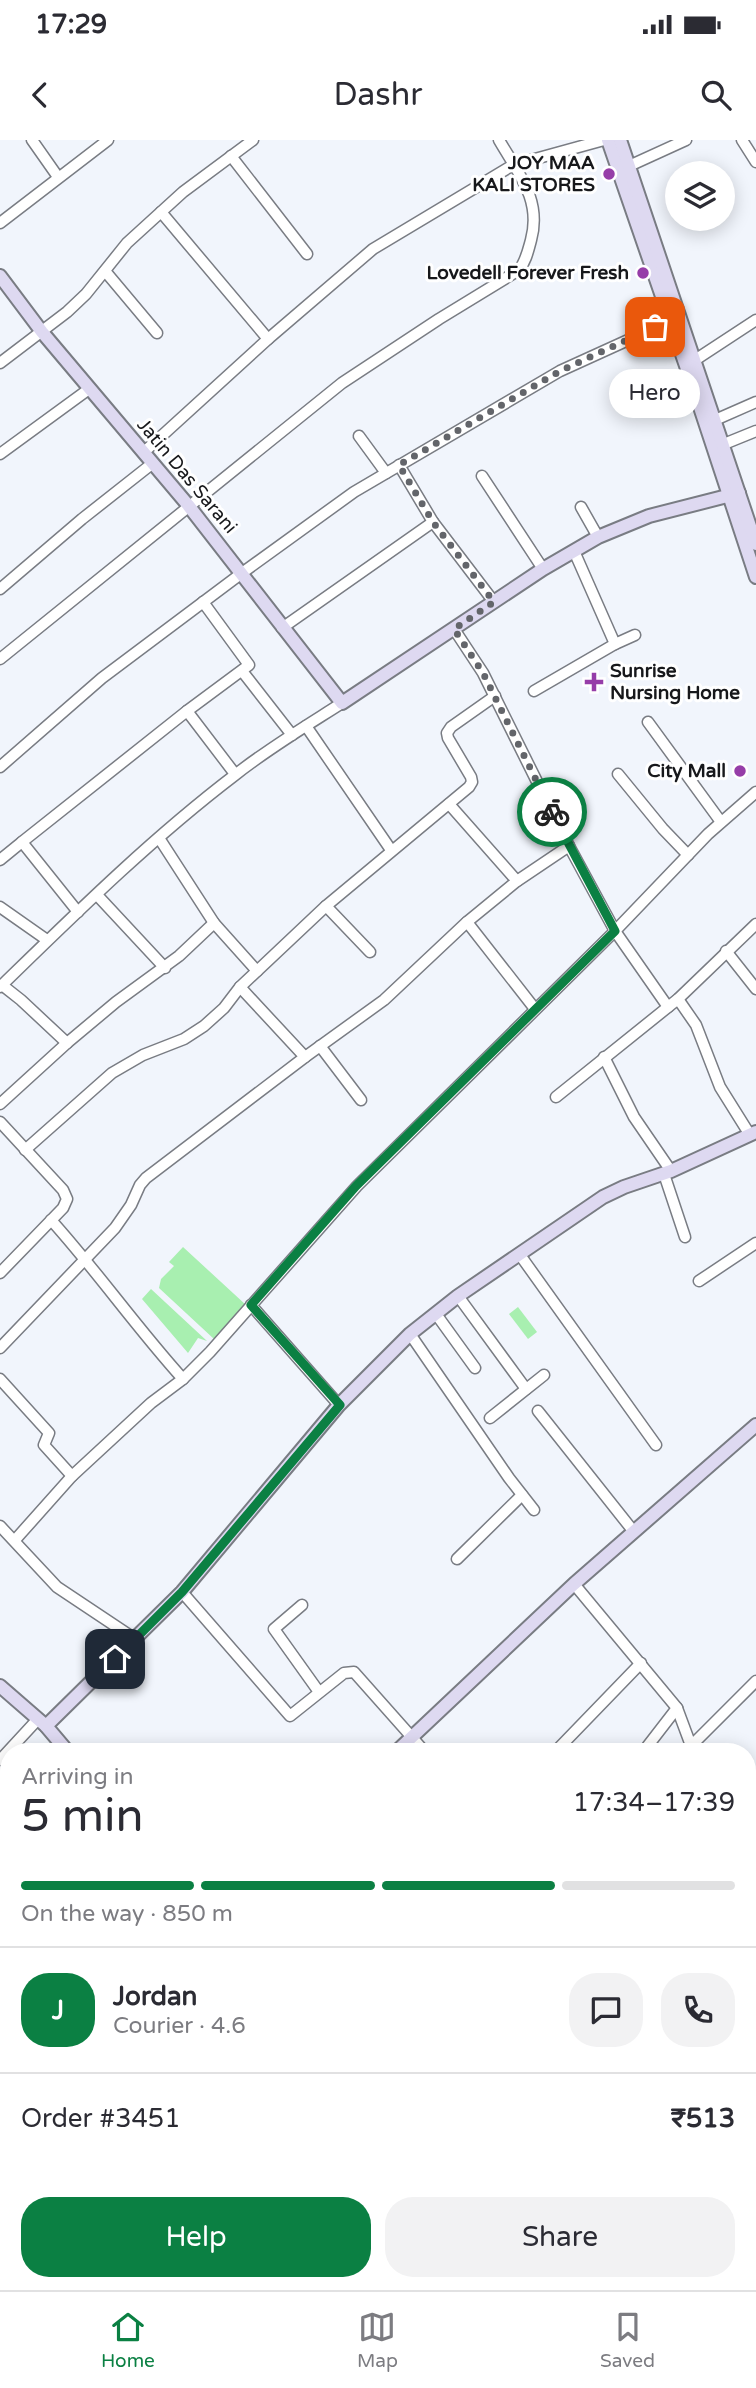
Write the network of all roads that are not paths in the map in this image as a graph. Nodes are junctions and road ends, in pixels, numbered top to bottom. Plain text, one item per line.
1 (32, 140) edge
2 (108, 140) edge
3 (253, 140) edge
4 (499, 140) edge
5 (606, 140) edge
6 (620, 140) edge
7 (686, 140) edge
8 (741, 140) edge
9 (231, 156) junction
10 (756, 162) edge
11 (513, 165) junction
12 (629, 166) junction
13 (58, 177) junction
14 (161, 212) junction
15 (0, 223) edge
16 (307, 254) dead end
17 (105, 271) junction
18 (0, 276) edge
19 (675, 318) junction
20 (756, 320) edge
21 (42, 332) junction
22 (157, 333) dead end
23 (268, 339) junction
24 (695, 360) junction
25 (0, 363) edge
26 (89, 389) junction
27 (756, 402) edge
28 (715, 419) junction
29 (756, 430) edge
30 (359, 436) dead end
31 (724, 444) junction
32 (144, 452) junction
33 (0, 454) edge
34 (153, 463) junction
35 (399, 465) junction
36 (386, 473) junction
37 (482, 476) dead end
38 (734, 494) junction
39 (188, 505) junction
40 (581, 507) dead end
41 (433, 522) junction
42 (598, 537) junction
43 (756, 544) edge
44 (574, 551) junction
45 (543, 569) junction
46 (242, 573) junction
47 (756, 576) edge
48 (0, 589) edge
49 (203, 601) junction
50 (494, 602) junction
51 (282, 628) junction
52 (454, 629) junction
53 (635, 635) dead end
54 (615, 644) junction
55 (0, 659) edge
56 (242, 671) junction
57 (534, 691) dead end
58 (495, 696) junction
59 (342, 703) junction
60 (187, 711) junction
61 (648, 722) dead end
62 (306, 726) junction
63 (292, 735) junction
64 (0, 767) edge
65 (618, 774) dead end
66 (235, 775) junction
67 (756, 792) edge
68 (449, 804) junction
69 (721, 822) junction
70 (159, 838) junction
71 (22, 842) junction
72 (569, 846) junction
73 (391, 850) junction
74 (688, 855) junction
75 (0, 860) edge
76 (517, 881) junction
77 (97, 895) junction
78 (326, 906) junction
79 (0, 907) edge
80 (78, 912) junction
81 (467, 922) junction
82 (214, 923) junction
83 (756, 924) edge
84 (615, 931) junction
85 (47, 940) junction
86 (726, 951) junction
87 (370, 952) dead end
88 (165, 968) junction
89 (257, 971) junction
90 (1, 986) edge
91 (240, 987) junction
92 (756, 989) edge
93 (677, 999) junction
94 (668, 1007) junction
95 (535, 1009) junction
96 (67, 1043) junction
97 (320, 1046) junction
98 (305, 1057) junction
99 (604, 1058) junction
100 (556, 1097) dead end
101 (361, 1100) dead end
102 (0, 1104) edge
103 (0, 1122) edge
104 (753, 1134) edge
105 (25, 1150) junction
106 (667, 1172) junction
107 (51, 1220) junction
108 (685, 1237) dead end
109 (756, 1243) edge
110 (520, 1255) junction
111 (86, 1259) junction
112 (0, 1273) edge
113 (699, 1281) dead end
114 (458, 1296) junction
115 (251, 1305) junction
116 (436, 1314) junction
117 (410, 1334) junction
118 (0, 1348) edge
119 (475, 1368) dead end
120 (544, 1375) dead end
121 (0, 1379) edge
122 (183, 1379) junction
123 (526, 1389) junction
124 (340, 1405) junction
125 (538, 1410) dead end
126 (490, 1418) dead end
127 (756, 1425) edge
128 (656, 1445) dead end
129 (72, 1476) junction
130 (522, 1495) junction
131 (534, 1510) dead end
132 (0, 1526) edge
133 (634, 1531) junction
134 (15, 1540) junction
135 (457, 1559) dead end
136 (574, 1584) junction
137 (182, 1592) junction
138 (302, 1605) dead end
139 (135, 1639) junction
140 (641, 1663) junction
141 (756, 1681) edge
142 (0, 1686) edge
143 (319, 1692) junction
144 (677, 1709) junction
145 (42, 1722) junction
146 (412, 1736) junction
147 (19, 1743) edge
148 (60, 1743) edge
149 (405, 1743) edge
150 (418, 1743) edge
151 (564, 1743) edge
152 (650, 1743) edge
153 (690, 1743) edge
154 (698, 1743) edge

1 - 13 street
2 - 13 street
3 - 9 street
4 - 11 street
5 - 11 street
5 - 19 street
6 - 12 street
7 - 12 street
8 - 10 street
9 - 14 street
9 - 16 street
11 - 23 street
11 - 39 street
12 - 19 street
13 - 15 street
14 - 17 street
14 - 23 street
17 - 21 street
17 - 22 street
18 - 21 street, Jatin Das Sarani
19 - 24 street
19 - 35 street
19 - 38 street
20 - 24 street
21 - 25 street
21 - 26 street, Jatin Das Sarani
23 - 32 street
24 - 28 street
26 - 32 street, Jatin Das Sarani
26 - 33 street
27 - 28 street
28 - 31 street
29 - 31 street
30 - 36 street
31 - 38 street
32 - 34 street, Jatin Das Sarani
34 - 39 street, Jatin Das Sarani
34 - 48 street
35 - 36 street
35 - 41 street
36 - 46 street
37 - 45 street
38 - 42 street
38 - 43 street
38 - 47 street
39 - 46 street, Jatin Das Sarani
39 - 55 street
40 - 42 street
41 - 50 street
41 - 51 street
42 - 44 street
44 - 45 street
44 - 54 street
45 - 50 street
46 - 49 street
46 - 51 street, Jatin Das Sarani
49 - 56 street
49 - 64 street
50 - 52 street
51 - 59 street, Jatin Das Sarani
52 - 58 street
52 - 59 street
53 - 54 street
54 - 57 street
56 - 60 street
56 - 63 street
58 - 68 street
58 - 72 street
59 - 62 street
60 - 66 street
60 - 71 street
61 - 69 street
62 - 63 street
62 - 73 street
63 - 66 street
65 - 74 street
66 - 70 street
67 - 69 street
68 - 73 street
68 - 76 street
69 - 74 street
70 - 77 street
70 - 82 street
71 - 75 street
71 - 80 street
72 - 76 street
72 - 84 street
73 - 78 street
74 - 84 street
76 - 81 street
77 - 80 street
77 - 88 street
78 - 87 street
78 - 89 street
79 - 85 street
80 - 85 street
81 - 95 street
81 - 97 street
82 - 88 street
82 - 89 street
83 - 86 street
84 - 94 street
84 - 95 street
85 - 90 street
86 - 92 street
86 - 93 street
88 - 96 street
89 - 91 street
90 - 96 street
91 - 98 street
91 - 105 street
93 - 94 street
93 - 104 street
94 - 99 street
95 - 115 street
96 - 102 street
97 - 98 street
97 - 101 street
98 - 111 street
99 - 100 street
99 - 106 street
103 - 105 street
104 - 106 street
105 - 107 street
106 - 108 street
106 - 110 street
107 - 111 street
107 - 112 street
109 - 113 street
110 - 114 street
110 - 128 street
111 - 118 street
111 - 122 street
114 - 116 street
114 - 123 street
115 - 122 street
115 - 124 street
116 - 117 street
116 - 119 street
117 - 124 street
117 - 130 street
120 - 123 street
121 - 129 street
122 - 129 street
123 - 126 street
124 - 137 street
125 - 133 street
127 - 133 street
129 - 134 street
130 - 131 street
130 - 135 street
132 - 134 street
133 - 136 street
134 - 139 street
136 - 140 street
136 - 146 street
137 - 139 street
137 - 143 street
138 - 143 street
139 - 145 street
140 - 144 street
140 - 151 street
141 - 154 street
142 - 145 street
143 - 146 street
144 - 152 street
144 - 153 street
145 - 147 street
145 - 148 street
146 - 149 street
146 - 150 street

